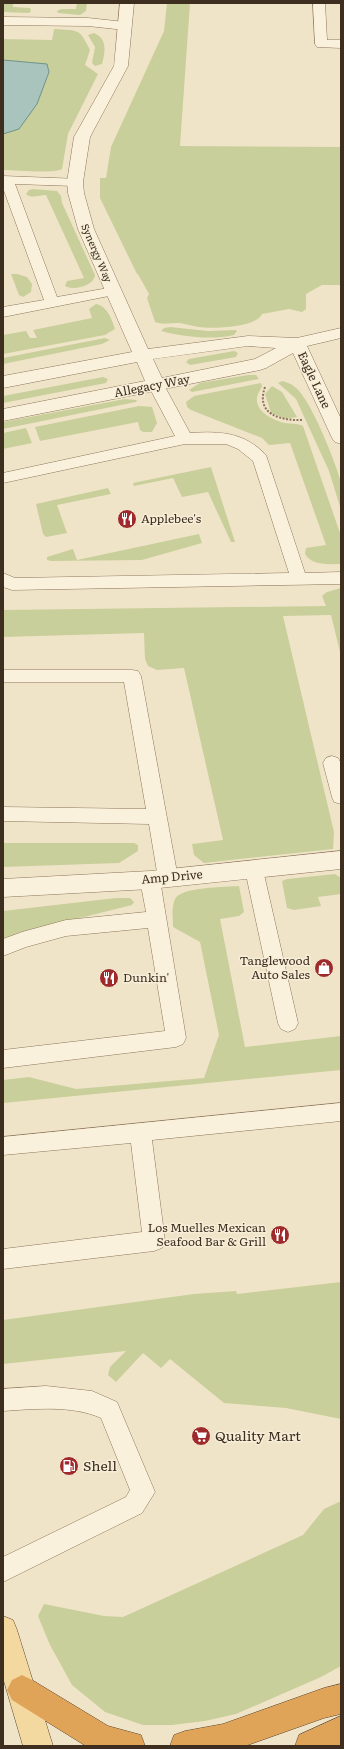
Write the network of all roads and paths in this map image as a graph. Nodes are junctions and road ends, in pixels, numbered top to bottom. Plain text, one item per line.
1 (127, 3) edge
2 (319, 3) edge
3 (3, 21) edge
4 (125, 26) junction
5 (341, 44) edge
6 (5, 180) edge
7 (75, 182) junction
8 (114, 291) junction
9 (52, 303) junction
10 (3, 312) edge
11 (341, 333) edge
12 (297, 343) junction
13 (144, 355) junction
14 (3, 382) edge
15 (267, 383) dead end
16 (156, 385) junction
17 (3, 415) edge
18 (304, 420) dead end
19 (341, 438) edge
20 (185, 439) junction
21 (3, 478) edge
22 (341, 578) edge
23 (3, 579) edge
24 (299, 580) junction
25 (3, 676) edge
26 (332, 763) dead end
27 (341, 797) edge
28 (3, 814) edge
29 (157, 817) junction
30 (341, 860) edge
31 (254, 870) junction
32 (159, 879) junction
33 (3, 888) edge
34 (156, 919) junction
35 (3, 948) edge
36 (288, 1023) dead end
37 (3, 1059) edge
38 (341, 1112) edge
39 (140, 1132) junction
40 (3, 1146) edge
41 (3, 1259) edge
42 (3, 1400) edge
43 (3, 1570) edge
44 (3, 1630) edge
45 (22, 1690) junction
46 (341, 1699) edge
47 (341, 1731) edge
48 (38, 1746) edge
49 (130, 1746) edge
50 (184, 1746) edge
51 (310, 1746) edge

1 - 4 street, Synergy Way
2 - 5 lane
3 - 4 lane
4 - 7 street, Synergy Way
6 - 7 lane
6 - 9 lane
7 - 8 street, Synergy Way
8 - 9 lane
8 - 13 street, Synergy Way
9 - 10 lane
11 - 12 street, Allegacy Way
12 - 13 street, Allegacy Way
12 - 16 street, Allegacy Way
12 - 19 street, Eagle Lane
13 - 14 street, Allegacy Way
13 - 16 street, Synergy Way
15 - 18 path
16 - 17 street, Allegacy Way
16 - 20 lane
20 - 21 lane
20 - 24 lane
22 - 24 lane
23 - 24 lane
25 - 29 lane
26 - 27 lane
28 - 29 lane
29 - 32 lane
30 - 31 street, Amp Drive
31 - 32 street, Amp Drive
31 - 36 lane
32 - 33 street, Amp Drive
32 - 34 lane
34 - 35 lane
34 - 37 lane
38 - 39 lane
39 - 40 lane
39 - 41 lane
42 - 43 lane
44 - 45 main road
45 - 48 main road
45 - 49 highway
46 - 50 highway
47 - 51 highway

